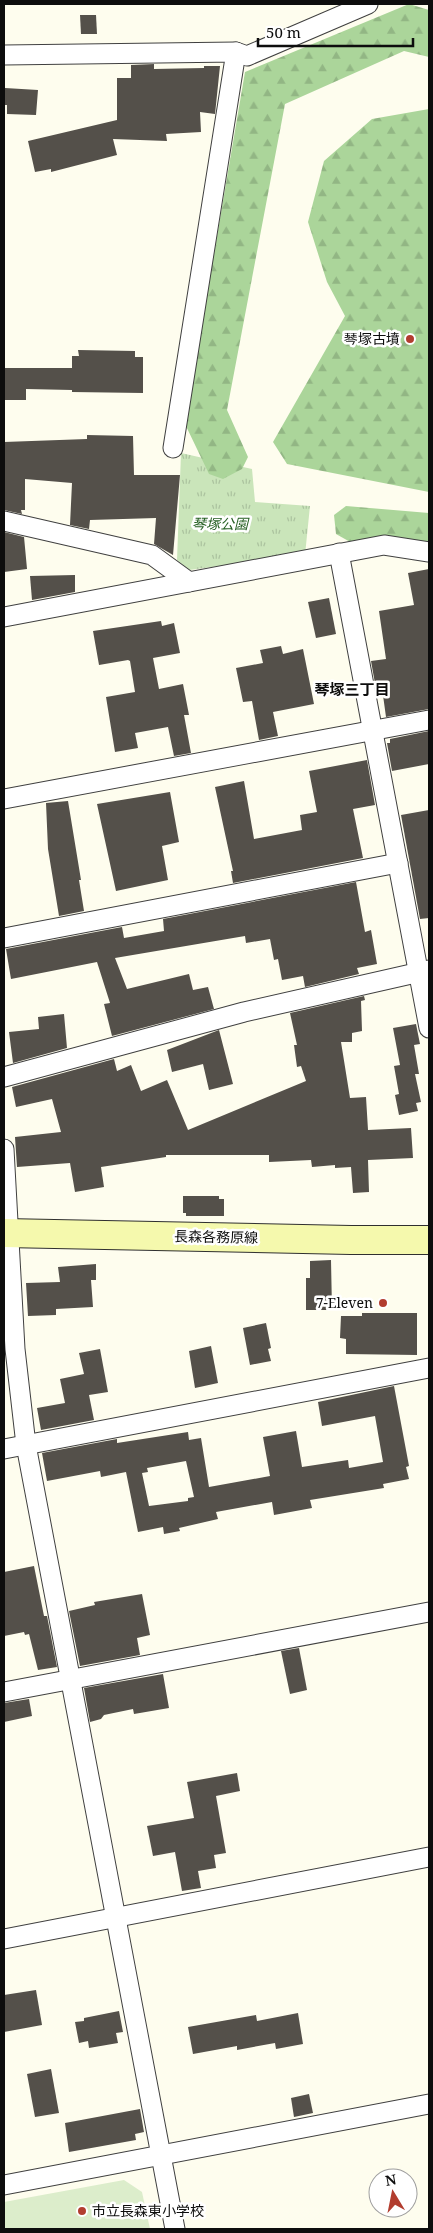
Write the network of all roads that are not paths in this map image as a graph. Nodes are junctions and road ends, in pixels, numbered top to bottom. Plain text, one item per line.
1 (359, 5) edge
2 (236, 52) junction
3 (4, 55) edge
4 (173, 448) dead end
5 (4, 521) edge
6 (429, 552) edge
7 (339, 553) junction
8 (189, 582) junction
9 (4, 617) edge
10 (429, 720) edge
11 (372, 730) junction
12 (4, 799) edge
13 (398, 863) junction
14 (4, 938) edge
15 (424, 971) edge
16 (429, 1028) edge
17 (4, 1077) edge
18 (4, 1148) edge
19 (6, 1233) edge
20 (429, 1240) edge
21 (9, 1349) edge
22 (429, 1368) edge
23 (26, 1445) junction
24 (4, 1449) edge
25 (429, 1612) edge
26 (71, 1679) junction
27 (4, 1692) edge
28 (429, 1857) edge
29 (115, 1918) junction
30 (4, 1939) edge
31 (429, 2104) edge
32 (160, 2156) junction
33 (4, 2185) edge
34 (175, 2229) edge

1 - 2 street
2 - 3 street
2 - 4 street
5 - 8 street
6 - 7 street
7 - 8 street
7 - 11 street
8 - 9 street
10 - 11 street
11 - 12 street
11 - 13 street
13 - 14 street
13 - 15 street
15 - 16 street
15 - 17 street
18 - 19 street
19 - 20 main road, 長森各務原線
19 - 21 street
21 - 23 street
22 - 23 street
23 - 24 street
23 - 26 street
25 - 26 street
26 - 27 street
26 - 29 street
28 - 29 street
29 - 30 street
29 - 32 street
31 - 32 street
32 - 33 street
32 - 34 street

